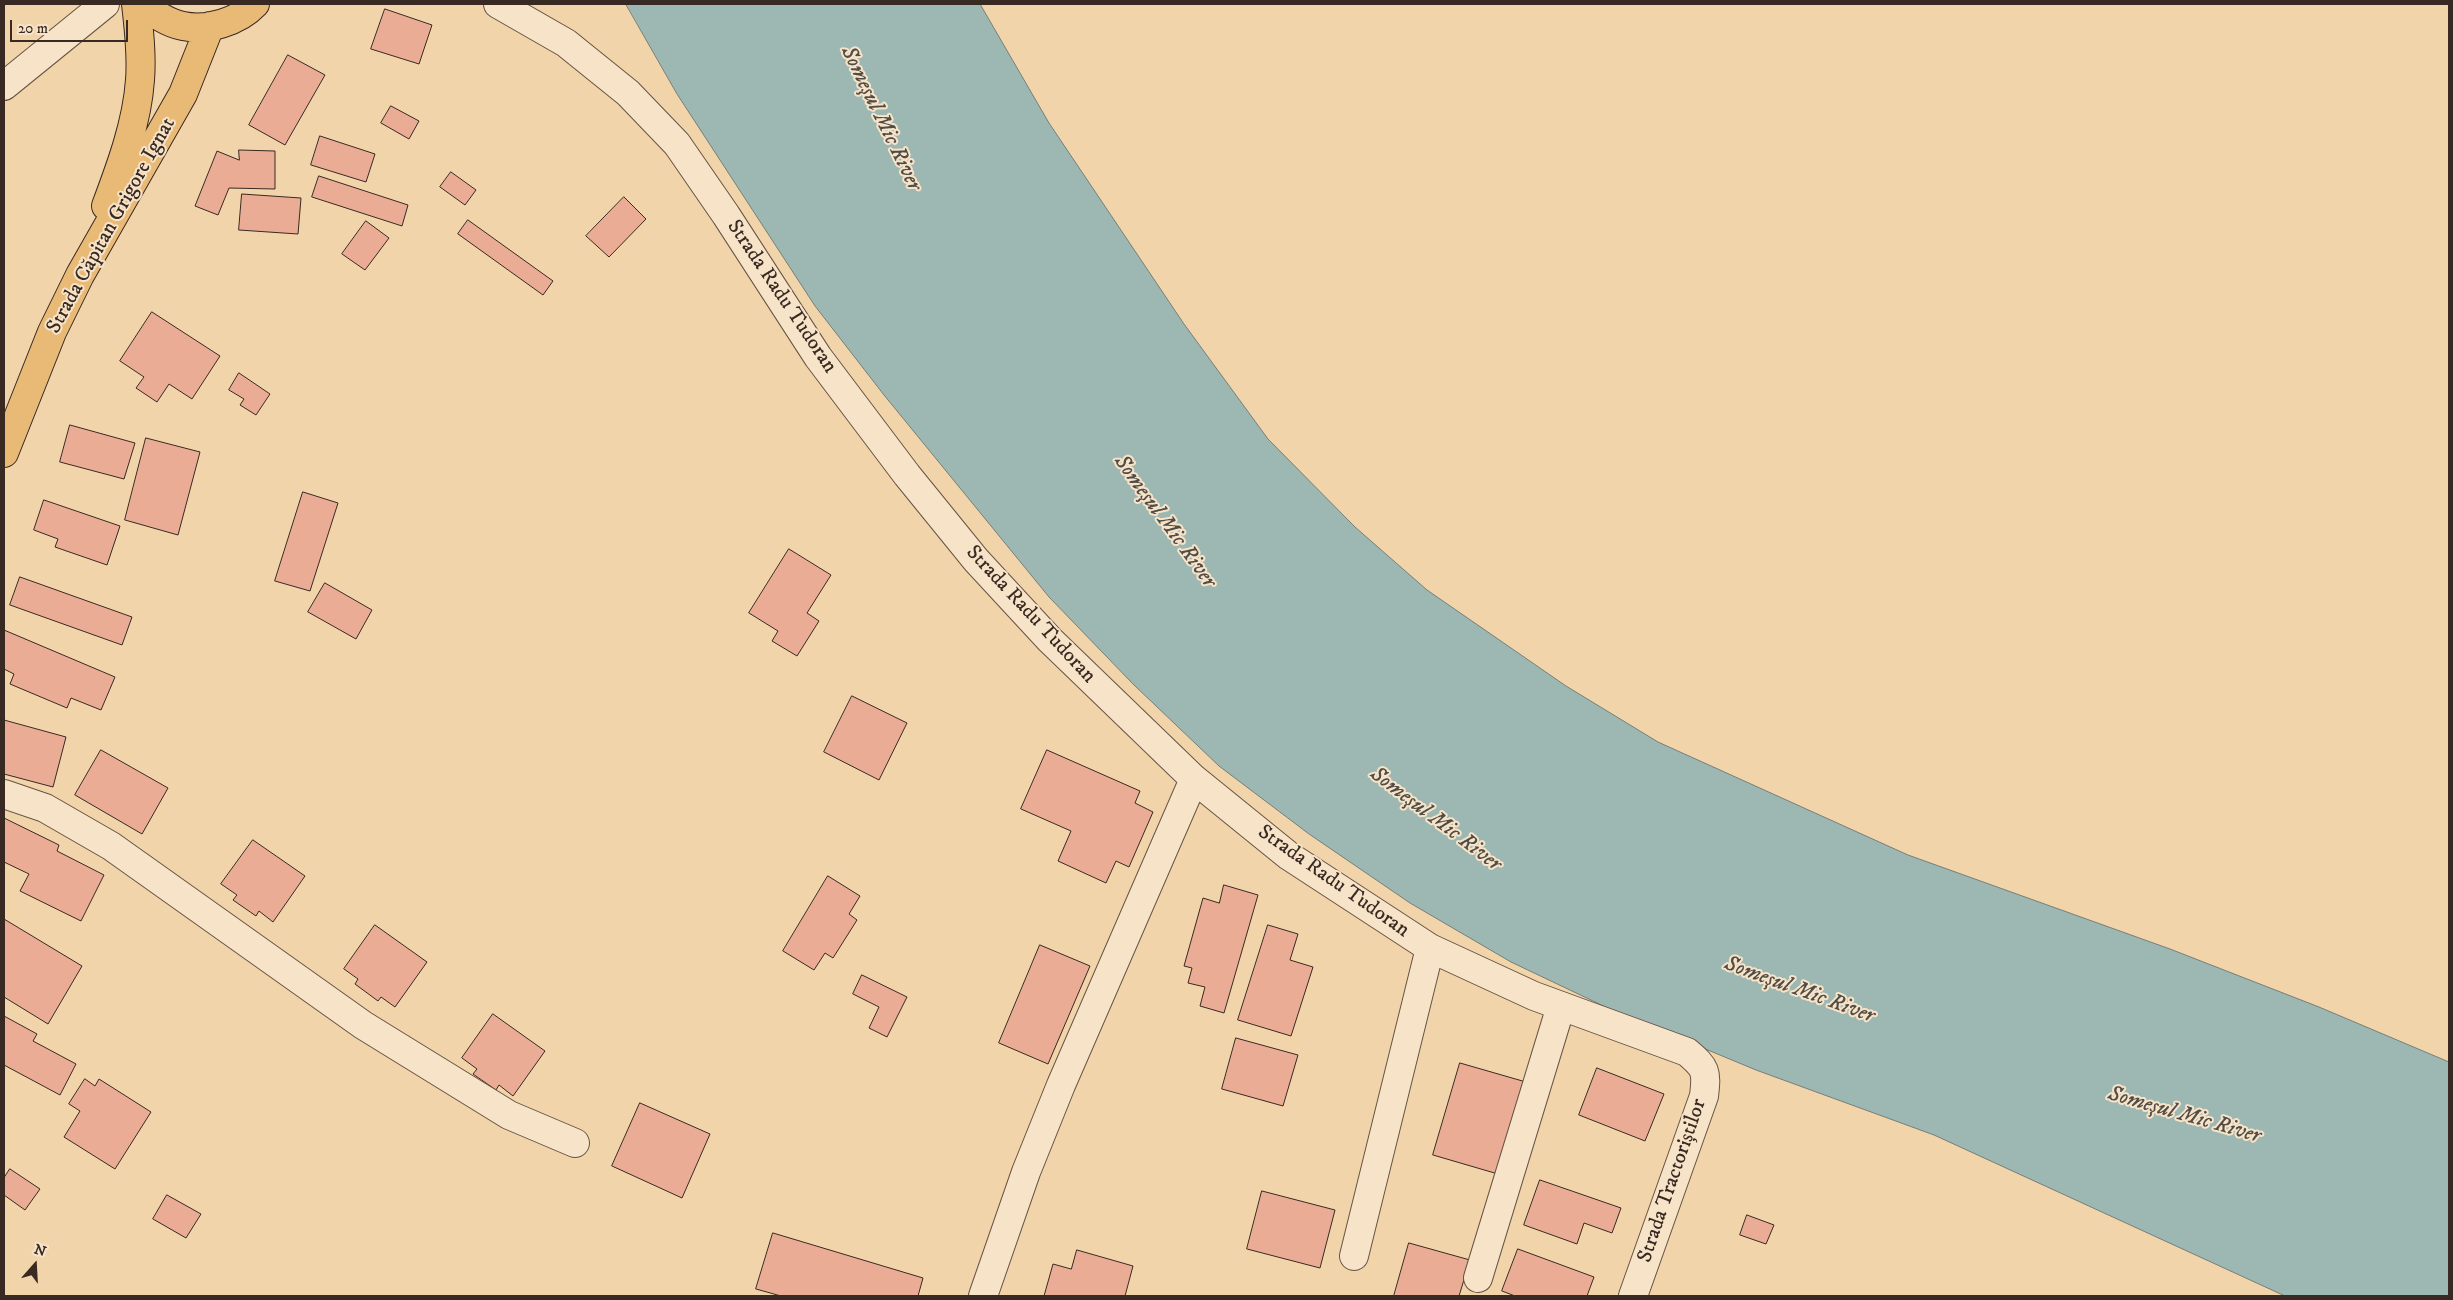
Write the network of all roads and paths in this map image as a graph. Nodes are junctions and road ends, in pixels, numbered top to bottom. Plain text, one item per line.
1 (105, 4) edge
2 (136, 4) edge
3 (142, 4) edge
4 (255, 4) edge
5 (498, 4) edge
6 (210, 26) junction
7 (4, 86) edge
8 (80, 275) junction
9 (4, 453) edge
10 (1194, 779) junction
11 (4, 794) edge
12 (1430, 948) junction
13 (1561, 1006) junction
14 (1702, 1065) joint
15 (575, 1143) dead end
16 (1354, 1256) dead end
17 (1478, 1278) dead end
18 (983, 1296) edge
19 (1633, 1296) edge

1 - 7 street
2 - 8 main road
3 - 6 main road
4 - 6 main road
5 - 10 street, Strada Radu Tudoran
6 - 8 main road, Strada Căpitan Grigore Ignat
8 - 9 main road, Strada Căpitan Grigore Ignat
10 - 12 street, Strada Radu Tudoran
10 - 18 street
11 - 15 street
12 - 13 street, Strada Radu Tudoran
12 - 16 street
13 - 14 street, Strada Radu Tudoran
13 - 17 street
14 - 19 street, Strada Tractoriștilor

